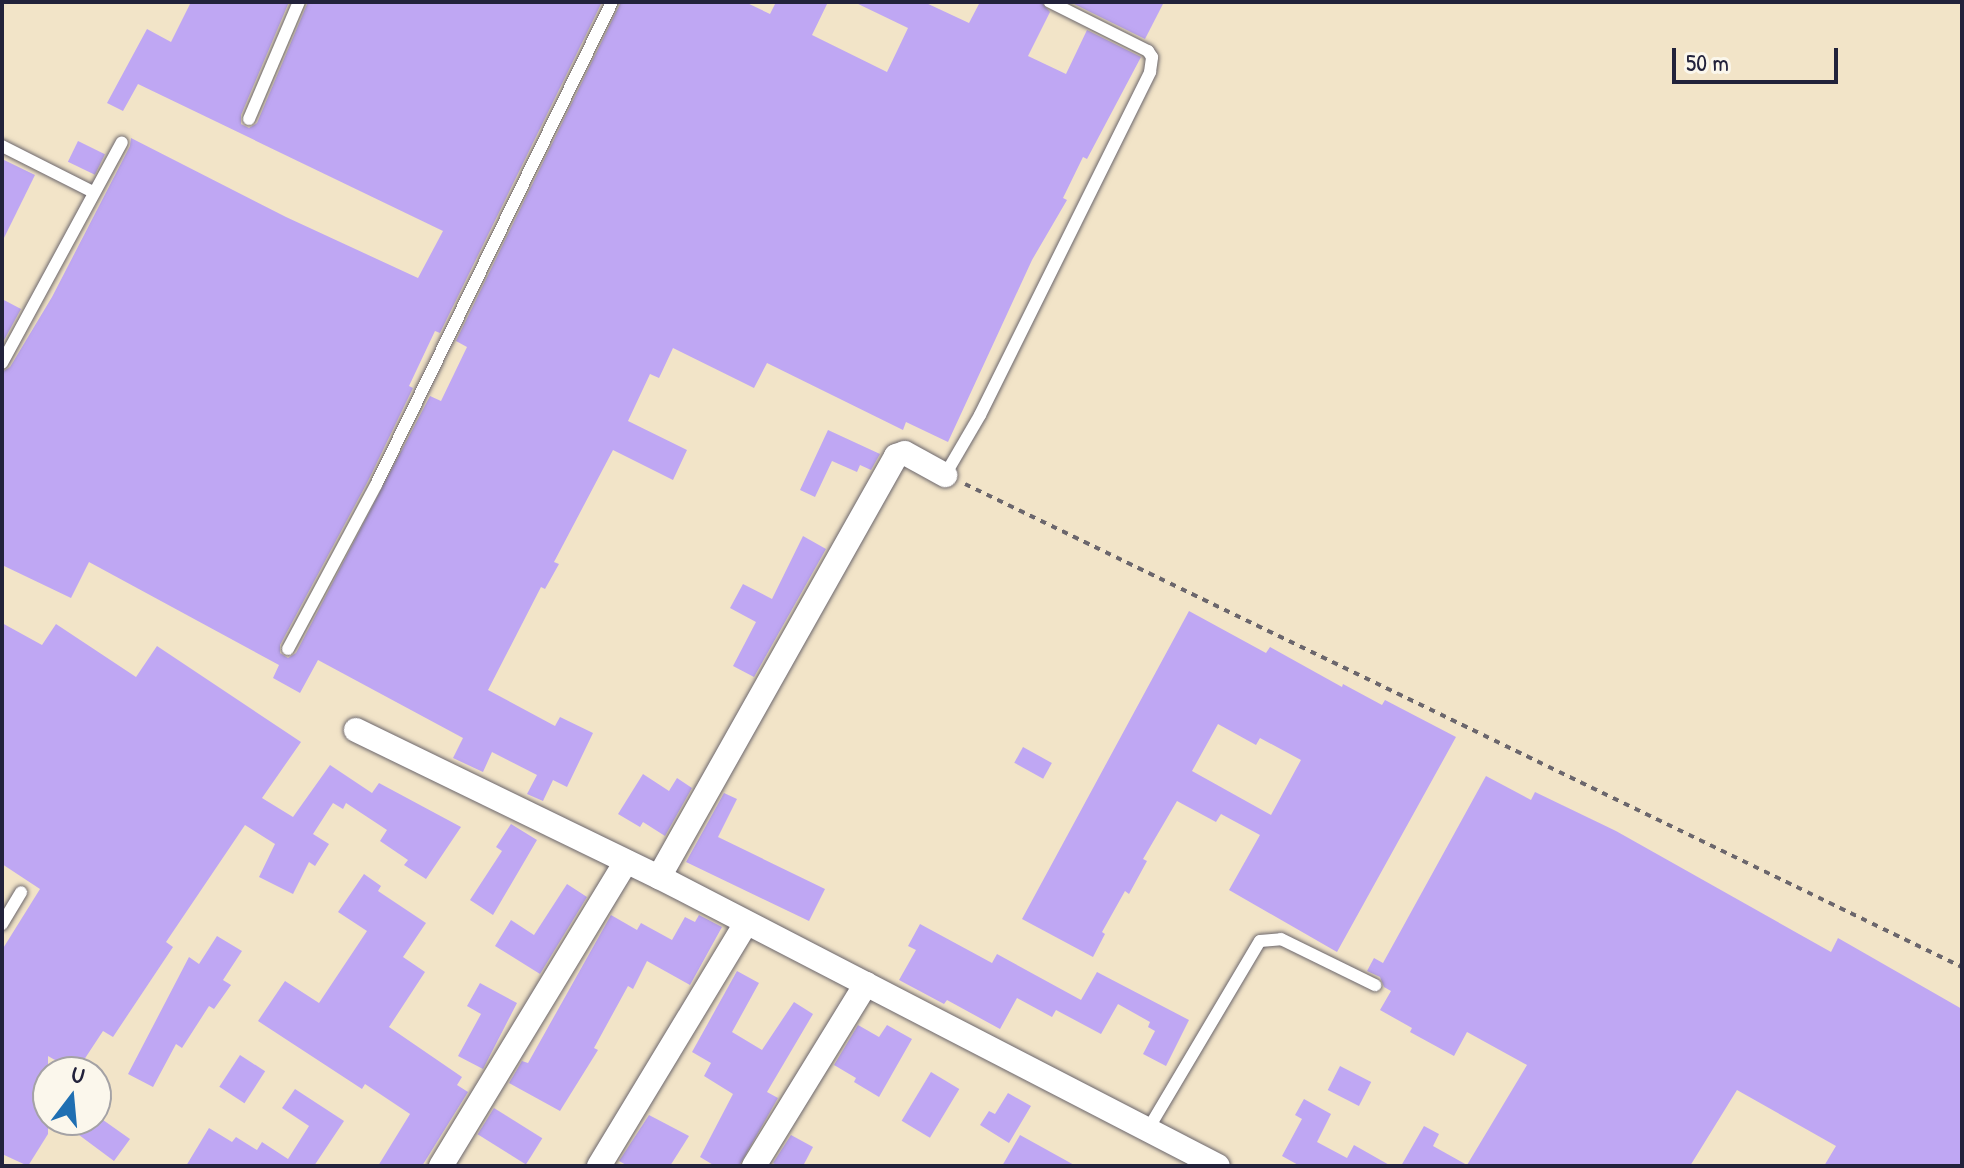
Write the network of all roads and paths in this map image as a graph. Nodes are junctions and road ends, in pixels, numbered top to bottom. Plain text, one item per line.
1 (299, 2) edge
2 (612, 2) edge
3 (1050, 2) edge
4 (249, 119) dead end
5 (122, 142) dead end
6 (2, 146) edge
7 (93, 192) junction
8 (2, 363) edge
9 (945, 475) junction
10 (288, 649) dead end
11 (356, 730) dead end
12 (626, 862) junction
13 (659, 877) junction
14 (21, 892) dead end
15 (746, 923) junction
16 (2, 924) edge
17 (1962, 967) edge
18 (866, 984) junction
19 (1375, 985) dead end
20 (1147, 1131) junction
21 (441, 1166) edge
22 (599, 1166) edge
23 (754, 1166) edge
24 (1218, 1166) edge

1 - 4 lane
2 - 10 lane
3 - 9 lane
5 - 7 lane
6 - 7 lane
7 - 8 lane
9 - 13 street
9 - 17 path
11 - 12 street
12 - 13 street
12 - 21 street
13 - 15 street
14 - 16 lane
15 - 18 street
15 - 22 street
18 - 20 street
18 - 23 street
19 - 20 lane
20 - 24 street

